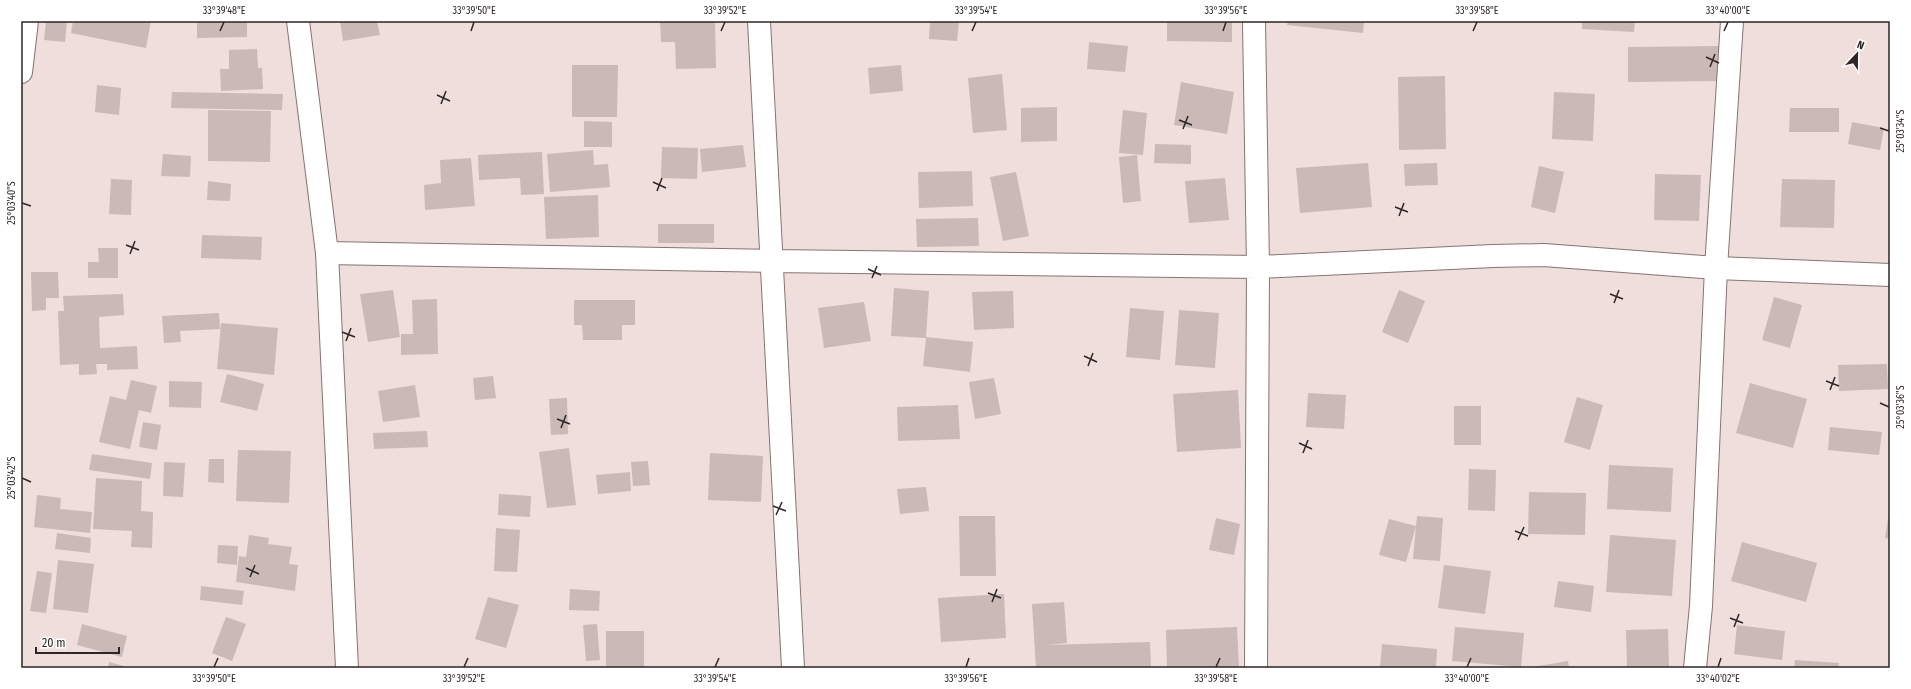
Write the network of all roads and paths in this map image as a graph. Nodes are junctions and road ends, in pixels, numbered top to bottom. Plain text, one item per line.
1 (27, 21) edge
2 (298, 21) edge
3 (759, 21) edge
4 (1254, 21) edge
5 (1732, 21) edge
6 (21, 72) edge
7 (327, 253) junction
8 (772, 261) junction
9 (1258, 267) junction
10 (1716, 268) junction
11 (1890, 275) edge
12 (347, 668) edge
13 (793, 668) edge
14 (1256, 668) edge
15 (1695, 668) edge

1 - 6 street
2 - 7 street
3 - 8 street
4 - 9 street
5 - 10 street
7 - 8 street
7 - 12 street
8 - 9 street
8 - 13 street
9 - 10 street
9 - 14 street
10 - 11 street
10 - 15 street

